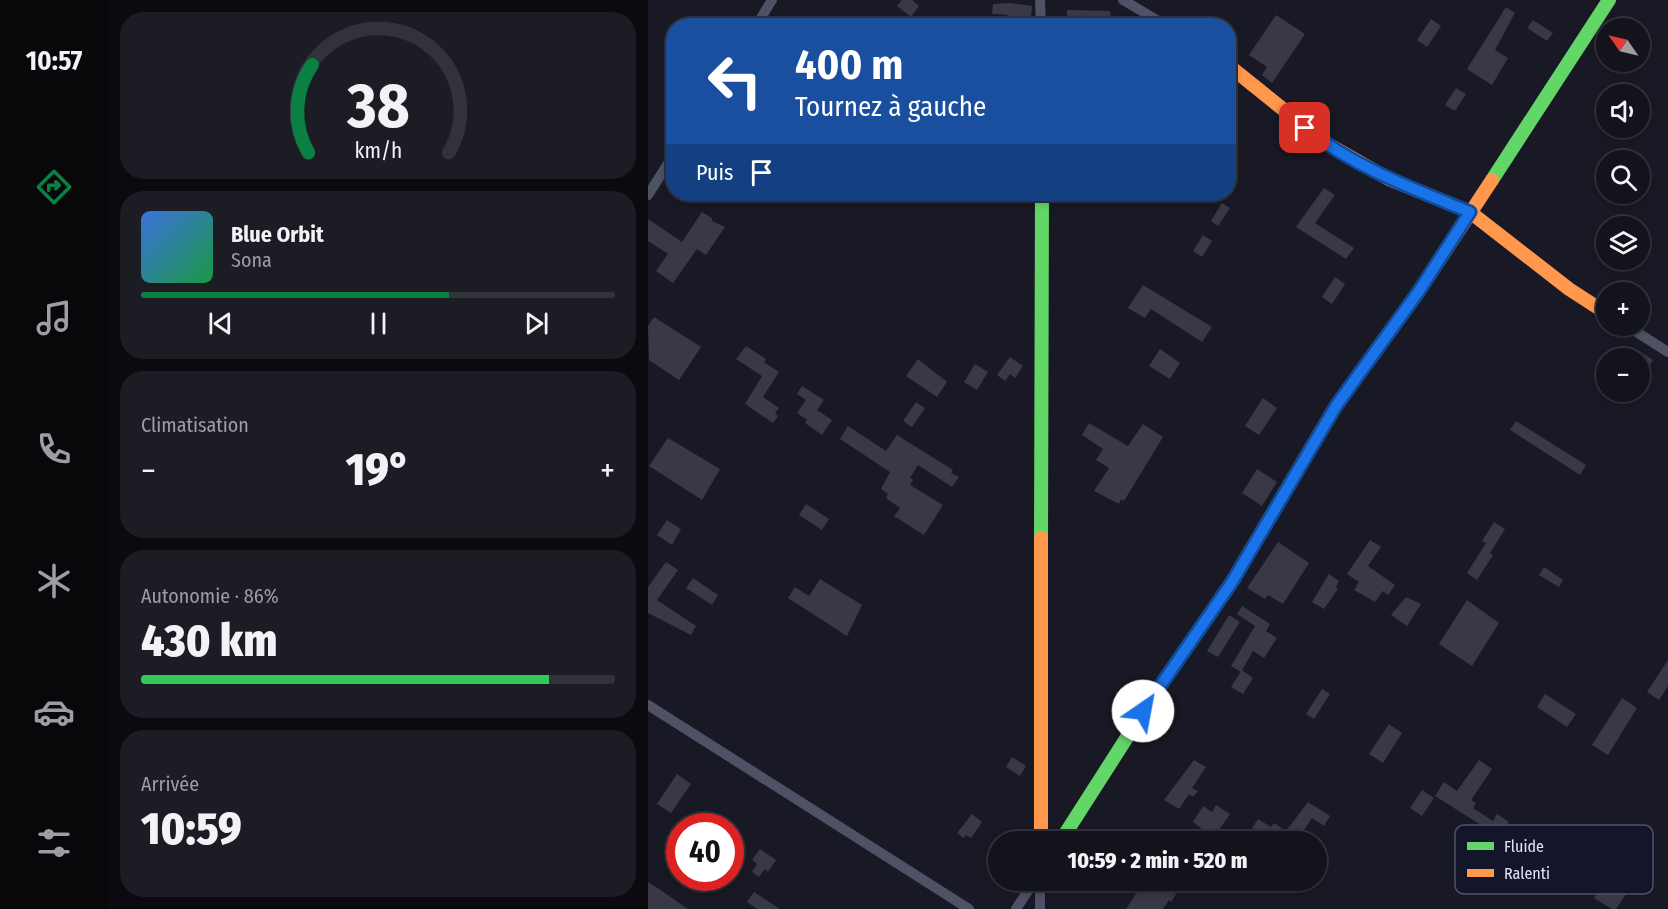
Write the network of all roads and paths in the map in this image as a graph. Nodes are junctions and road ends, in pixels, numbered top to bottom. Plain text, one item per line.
1 (772, 0) edge
2 (1040, 0) edge
3 (1123, 0) edge
4 (1609, 0) edge
5 (761, 18) edge
6 (1041, 18) edge
7 (1153, 18) edge
8 (1236, 71) edge
9 (666, 167) edge
10 (648, 195) edge
11 (1042, 201) edge
12 (1470, 212) junction
13 (1596, 307) edge
14 (1643, 336) edge
15 (1668, 352) edge
16 (648, 705) edge
17 (1041, 831) edge
18 (1067, 831) edge
19 (1028, 891) edge
20 (1040, 891) edge
21 (969, 909) edge
22 (1016, 909) edge
23 (1040, 909) edge

1 - 5 street
2 - 6 street
3 - 7 street
4 - 12 street
8 - 12 street
9 - 10 street
11 - 17 street
12 - 13 street
12 - 18 street
14 - 15 street
16 - 21 street
19 - 22 street
20 - 23 street

